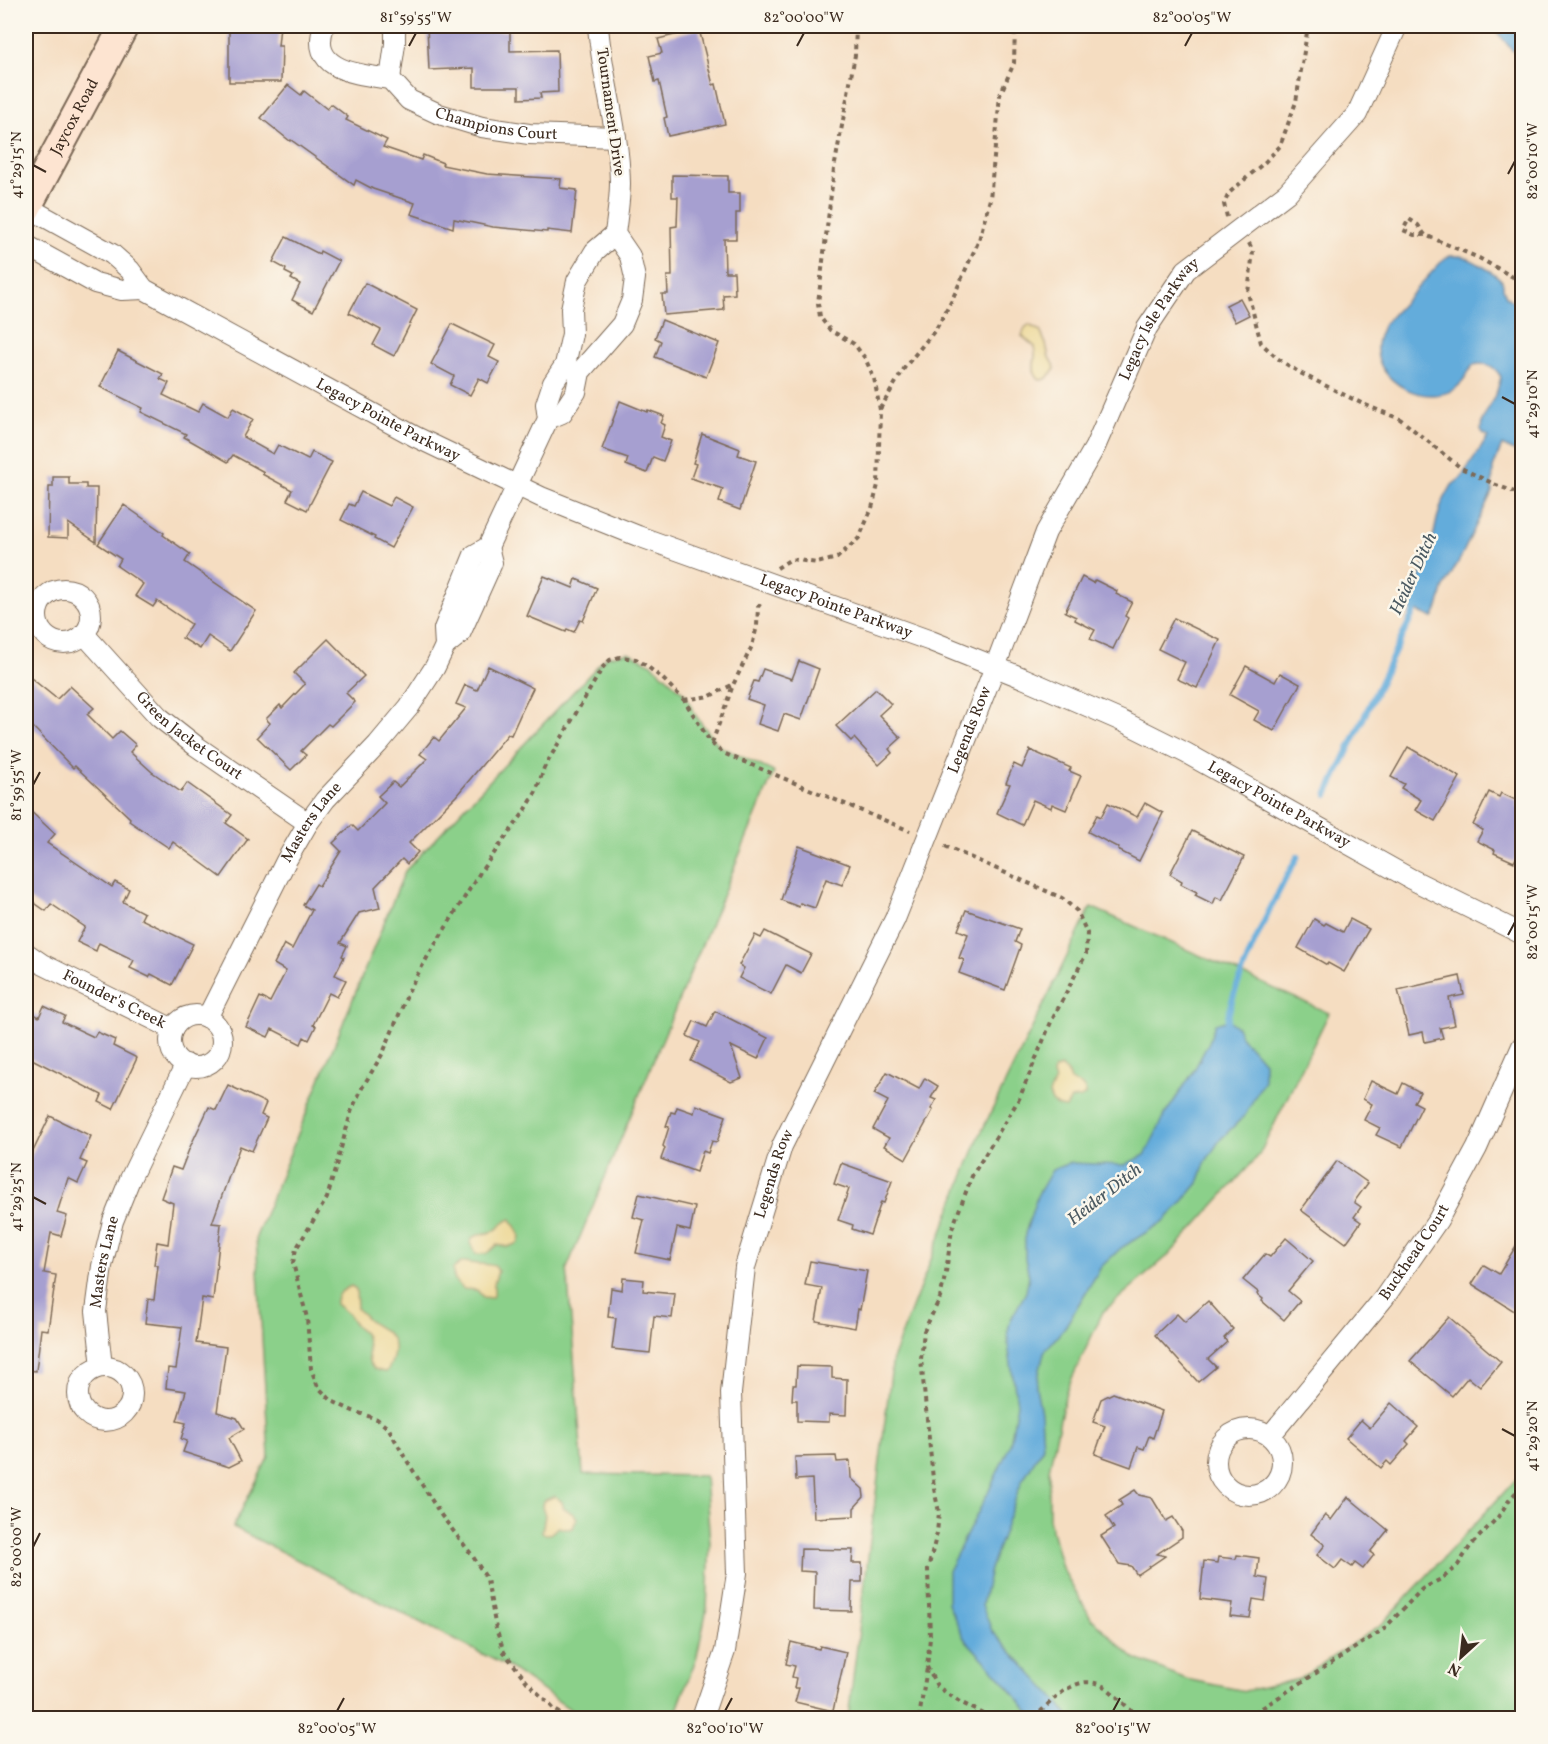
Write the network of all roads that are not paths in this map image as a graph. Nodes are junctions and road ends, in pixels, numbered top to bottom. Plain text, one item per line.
1 (124, 26) edge
2 (324, 26) edge
3 (395, 26) edge
4 (598, 26) edge
5 (1397, 26) edge
6 (390, 79) junction
7 (616, 137) junction
8 (26, 208) edge
9 (615, 234) junction
10 (26, 245) edge
11 (144, 289) junction
12 (572, 368) junction
13 (517, 486) junction
14 (84, 634) dead end
15 (995, 667) junction
16 (308, 823) junction
17 (1522, 934) edge
18 (26, 952) edge
19 (207, 1018) junction
20 (173, 1029) junction
21 (1522, 1046) edge
22 (186, 1064) junction
23 (102, 1367) dead end
24 (1270, 1436) dead end
25 (702, 1719) edge

1 - 8 street, Jaycox Road
2 - 6 street
3 - 6 street
4 - 7 street, Tournament Drive
5 - 15 street, Legacy Isle Parkway
6 - 7 street, Champions Court
7 - 9 street, Tournament Drive
8 - 11 street, Legacy Pointe Parkway
9 - 12 street
9 - 12 street
10 - 11 street, Legacy Pointe Parkway
11 - 13 street, Legacy Pointe Parkway
12 - 13 street
13 - 15 street, Legacy Pointe Parkway
13 - 16 street, Masters Lane
14 - 16 street, Green Jacket Court
15 - 17 street, Legacy Pointe Parkway
15 - 25 street, Legends Row
16 - 19 street, Masters Lane
18 - 20 street, Founder's Creek
19 - 20 street
19 - 22 street
20 - 22 street
21 - 24 street, Buckhead Court
22 - 23 street, Masters Lane

